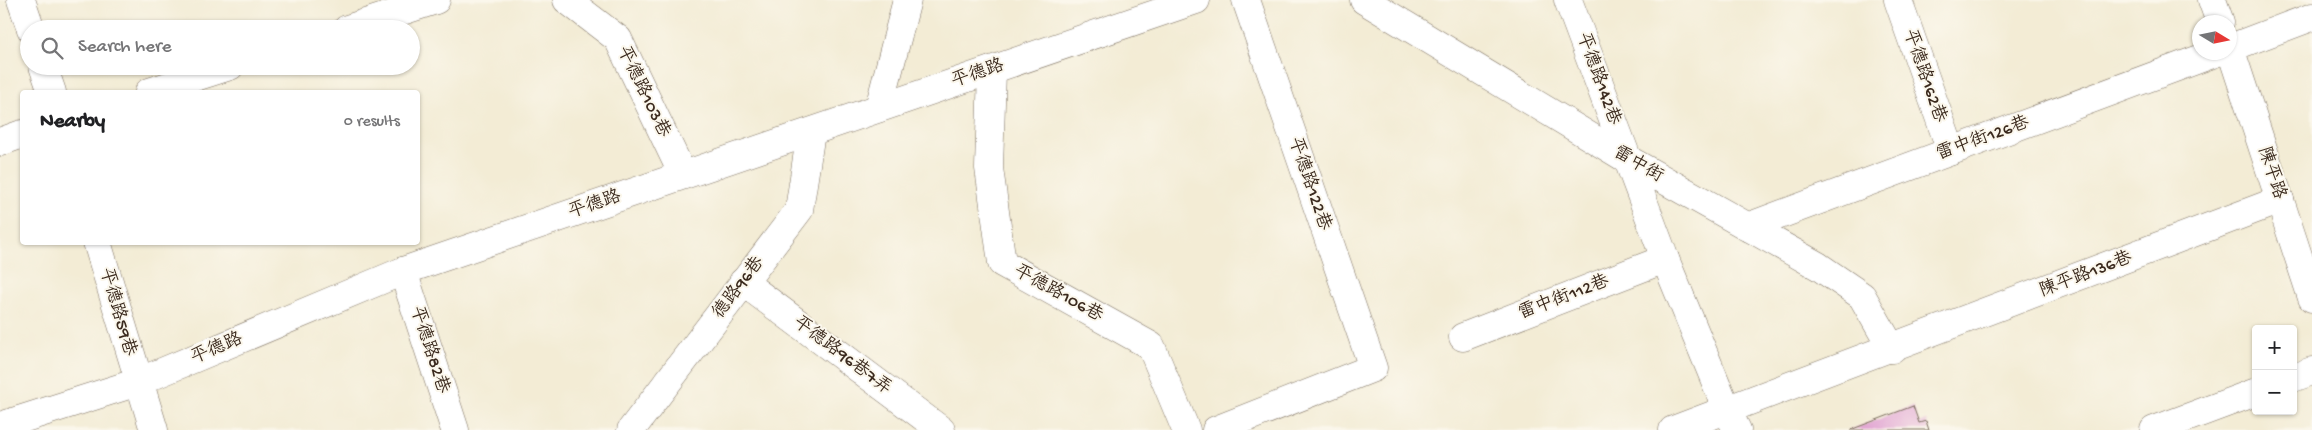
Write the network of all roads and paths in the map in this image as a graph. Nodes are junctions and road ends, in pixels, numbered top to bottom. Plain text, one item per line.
1 (21, 0) edge
2 (436, 0) edge
3 (567, 0) edge
4 (907, 0) edge
5 (1196, 0) edge
6 (1246, 0) edge
7 (1364, 0) edge
8 (1568, 0) edge
9 (1898, 0) edge
10 (2212, 0) edge
11 (2217, 15) edge
12 (2312, 18) edge
13 (28, 20) edge
14 (375, 20) edge
15 (2237, 45) edge
16 (2196, 60) edge
17 (2234, 60) edge
18 (992, 70) junction
19 (46, 75) edge
20 (202, 75) edge
21 (51, 90) edge
22 (155, 90) edge
23 (879, 108) junction
24 (811, 132) junction
25 (20, 135) edge
26 (0, 142) edge
27 (1951, 151) junction
28 (1627, 158) junction
29 (683, 175) junction
30 (2280, 200) junction
31 (1747, 227) junction
32 (98, 245) edge
33 (1665, 259) junction
34 (403, 270) junction
35 (743, 282) junction
36 (2312, 298) edge
37 (1463, 337) dead end
38 (1892, 349) junction
39 (2312, 371) edge
40 (2297, 377) edge
41 (138, 382) junction
42 (2252, 393) edge
43 (1732, 420) edge
44 (0, 426) edge
45 (154, 430) edge
46 (456, 430) edge
47 (631, 430) edge
48 (941, 430) edge
49 (1186, 430) edge
50 (1216, 430) edge
51 (1673, 430) edge
52 (2154, 430) edge

1 - 13 street
2 - 14 street
3 - 29 street, 平德路103巷
4 - 23 street
5 - 18 street, 平德路
6 - 50 street, 平德路122巷
7 - 28 street, 雷中街
8 - 28 street, 平德路142巷
9 - 27 street, 平德路162巷
10 - 11 street
12 - 15 street
16 - 27 street, 雷中街126巷
17 - 30 street, 陳平路
18 - 23 street, 平德路
18 - 49 street, 平德路106巷
19 - 21 street
20 - 22 street
23 - 24 street, 平德路
24 - 29 street, 平德路
24 - 35 street, 德路96巷
25 - 26 street
27 - 31 street, 雷中街126巷
28 - 31 street, 雷中街
28 - 33 street
29 - 34 street, 平德路
30 - 36 street, 陳平路
30 - 38 street, 陳平路136巷
31 - 38 street, 雷中街
32 - 41 street, 平德路59巷
33 - 37 street, 雷中街112巷
33 - 43 street
34 - 41 street, 平德路
34 - 46 street, 平德路82巷
35 - 47 street, 德路96巷
35 - 48 street, 平德路96巷7弄
38 - 43 street
39 - 40 street
41 - 44 street, 平德路
41 - 45 street, 平德路59巷
42 - 52 street
43 - 51 street

